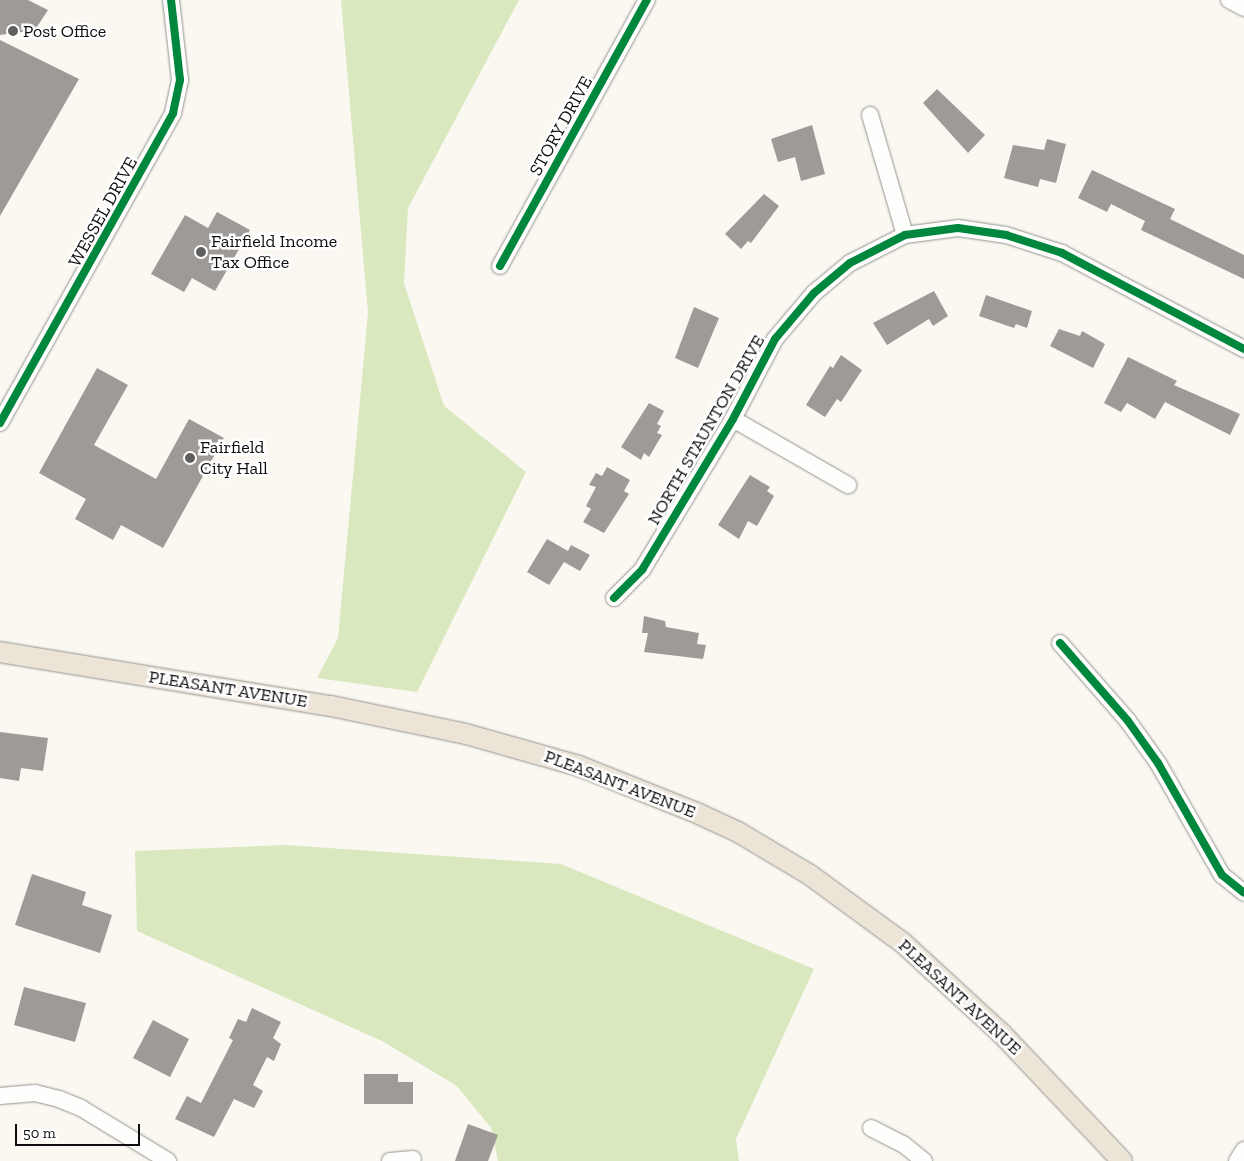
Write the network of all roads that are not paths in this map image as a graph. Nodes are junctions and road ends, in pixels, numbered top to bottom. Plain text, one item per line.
1 (171, 0) edge
2 (647, 0) edge
3 (1229, 0) edge
4 (1244, 8) edge
5 (870, 114) dead end
6 (905, 235) junction
7 (500, 266) dead end
8 (1244, 349) edge
9 (733, 419) junction
10 (0, 423) edge
11 (848, 485) dead end
12 (614, 598) dead end
13 (1060, 642) dead end
14 (0, 652) edge
15 (1244, 893) edge
16 (0, 1096) edge
17 (871, 1128) dead end
18 (1244, 1150) edge
19 (413, 1159) dead end
20 (168, 1161) edge
21 (390, 1161) edge
22 (924, 1161) edge
23 (1122, 1161) edge
24 (1237, 1161) edge

1 - 10 street, WESSEL DRIVE
2 - 7 street, STORY DRIVE
3 - 4 street
5 - 6 street
6 - 8 street, NORTH STAUNTON DRIVE
6 - 9 street, NORTH STAUNTON DRIVE
9 - 11 street
9 - 12 street, NORTH STAUNTON DRIVE
13 - 15 street
14 - 23 main road, PLEASANT AVENUE
16 - 20 street
17 - 22 street
18 - 24 street
19 - 21 street

